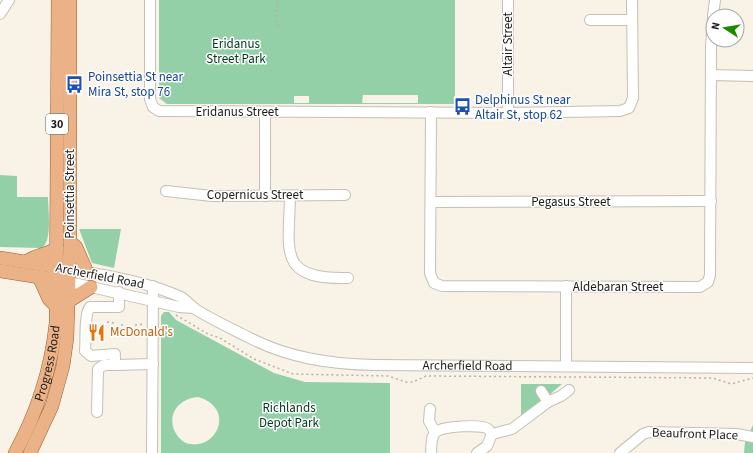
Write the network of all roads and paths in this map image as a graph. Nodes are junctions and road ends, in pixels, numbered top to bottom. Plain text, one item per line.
1 (9, 0) edge
2 (58, 0) edge
3 (70, 0) edge
4 (150, 0) edge
5 (278, 0) edge
6 (508, 0) edge
7 (632, 0) edge
8 (0, 14) edge
9 (590, 20) dead end
10 (632, 20) junction
11 (287, 33) dead end
12 (712, 48) edge
13 (711, 75) junction
14 (753, 76) edge
15 (265, 112) junction
16 (431, 112) junction
17 (508, 113) junction
18 (166, 191) dead end
19 (265, 196) junction
20 (290, 196) junction
21 (345, 196) dead end
22 (711, 201) junction
23 (430, 202) junction
24 (70, 242) junction
25 (57, 248) junction
26 (0, 258) edge
27 (26, 262) junction
28 (0, 271) edge
29 (86, 272) junction
30 (63, 275) junction
31 (40, 277) junction
32 (348, 278) dead end
33 (91, 286) junction
34 (153, 286) junction
35 (566, 286) junction
36 (119, 292) junction
37 (153, 300) junction
38 (69, 301) junction
39 (57, 307) junction
40 (194, 308) junction
41 (107, 322) dead end
42 (114, 322) dead end
43 (144, 324) dead end
44 (121, 325) dead end
45 (126, 325) dead end
46 (134, 325) dead end
47 (115, 356) junction
48 (153, 364) junction
49 (566, 366) junction
50 (753, 368) edge
51 (569, 390) dead end
52 (541, 392) dead end
53 (548, 402) junction
54 (430, 409) dead end
55 (97, 412) dead end
56 (435, 432) junction
57 (492, 434) junction
58 (753, 437) edge
59 (15, 453) edge
60 (30, 453) edge
61 (152, 453) edge
62 (432, 453) edge
63 (477, 453) edge
64 (620, 453) edge

1 - 8 street
2 - 25 main road, Poinsettia Street / 30
3 - 24 main road, Poinsettia Street / 30
4 - 15 street, Eridanus Street
5 - 11 path
6 - 17 street, Altair Street
7 - 10 street
9 - 10 street
10 - 17 street, Eridanus Street
12 - 13 street, Aldebaran Street
13 - 14 street
13 - 22 street, Aldebaran Street
15 - 16 street, Eridanus Street
15 - 19 street
16 - 17 street, Eridanus Street
16 - 23 street, Aldebaran Street
18 - 19 street, Copernicus Street
19 - 20 street, Copernicus Street
20 - 21 street, Copernicus Street
20 - 32 street
22 - 23 street, Pegasus Street
22 - 35 street, Aldebaran Street
23 - 35 street, Aldebaran Street
24 - 29 main road
24 - 30 main road, Poinsettia Street / 30
25 - 27 main road
25 - 30 main road, Poinsettia Street / 30
26 - 27 main road, Archerfield Road
27 - 30 main road, Archerfield Road
28 - 31 main road, Archerfield Road
29 - 30 street, Archerfield Road
29 - 34 street, Archerfield Road
30 - 31 main road, Archerfield Road
30 - 33 street, Archerfield Road
30 - 38 main road, Progress Road / 30
30 - 39 main road, Progress Road / 30
31 - 39 main road
33 - 36 street, Archerfield Road
33 - 38 main road
34 - 37 street
34 - 40 street, Archerfield Road
35 - 49 street
36 - 37 street, Archerfield Road
36 - 47 street
37 - 40 street, Archerfield Road
37 - 48 street
38 - 60 main road, Progress Road / 30
39 - 59 main road, Progress Road / 30
40 - 49 street, Archerfield Road
41 - 42 path
43 - 46 path
44 - 45 path
47 - 48 street
47 - 55 street
48 - 61 street
49 - 50 street, Archerfield Road
51 - 53 street
52 - 53 street
53 - 57 street
54 - 56 street
56 - 57 street
56 - 62 street
57 - 63 street
58 - 64 street, Beaufront Place

